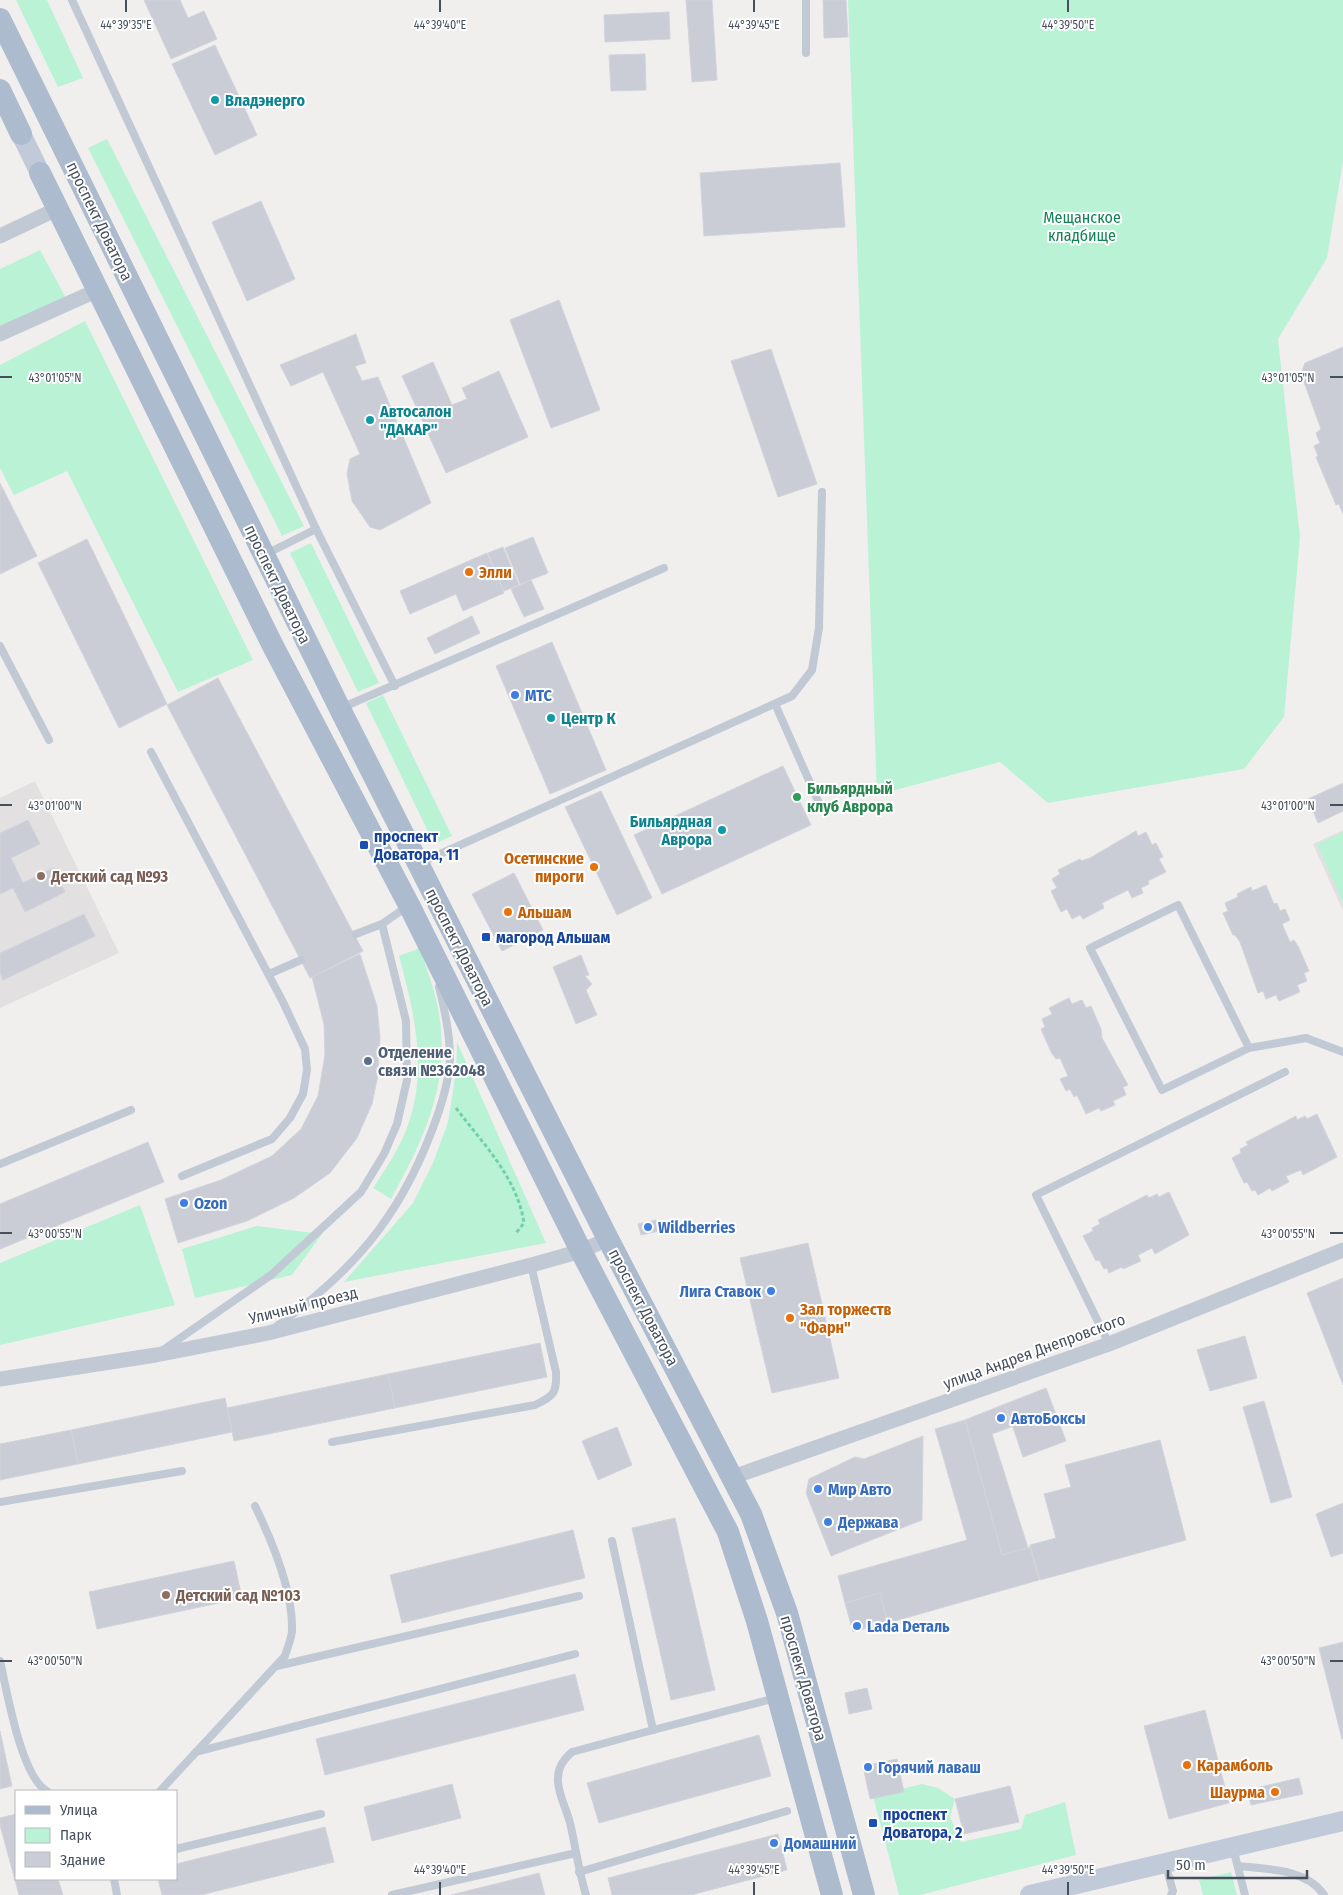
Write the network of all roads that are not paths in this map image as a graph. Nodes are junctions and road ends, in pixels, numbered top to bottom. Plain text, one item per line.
1 (72, 0) edge
2 (806, 0) edge
3 (0, 19) edge
4 (806, 53) dead end
5 (0, 90) edge
6 (21, 134) joint
7 (40, 173) joint
8 (57, 209) junction
9 (0, 236) edge
10 (98, 290) junction
11 (0, 334) edge
12 (822, 492) dead end
13 (316, 529) junction
14 (264, 555) junction
15 (664, 568) dead end
16 (0, 646) edge
17 (395, 686) junction
18 (775, 704) junction
19 (340, 709) junction
20 (49, 740) dead end
21 (152, 752) dead end
22 (819, 803) dead end
23 (418, 864) junction
24 (409, 905) junction
25 (382, 924) junction
26 (356, 934) dead end
27 (429, 944) junction
28 (301, 960) dead end
29 (269, 974) junction
30 (1248, 1048) junction
31 (1343, 1052) edge
32 (1285, 1072) dead end
33 (131, 1110) dead end
34 (0, 1164) edge
35 (182, 1176) dead end
36 (608, 1239) junction
37 (1343, 1250) edge
38 (581, 1251) junction
39 (531, 1264) junction
40 (268, 1333) junction
41 (1109, 1344) junction
42 (156, 1355) junction
43 (0, 1378) edge
44 (332, 1442) dead end
45 (182, 1471) dead end
46 (734, 1477) junction
47 (0, 1502) edge
48 (255, 1506) dead end
49 (612, 1541) dead end
50 (579, 1596) dead end
51 (574, 1654) dead end
52 (0, 1661) edge
53 (277, 1666) junction
54 (778, 1698) junction
55 (653, 1730) junction
56 (196, 1752) junction
57 (44, 1790) edge
58 (161, 1790) edge
59 (787, 1811) dead end
60 (321, 1814) dead end
61 (1343, 1821) edge
62 (1233, 1846) junction
63 (178, 1849) edge
64 (576, 1853) junction
65 (1164, 1862) junction
66 (1238, 1866) junction
67 (579, 1872) junction
68 (114, 1880) edge
69 (117, 1895) edge
70 (392, 1895) edge
71 (586, 1895) edge
72 (832, 1895) edge
73 (864, 1895) edge
74 (1032, 1895) edge
75 (1171, 1895) edge
76 (1245, 1895) edge
77 (1324, 1895) edge

1 - 13 lane
2 - 4 lane
3 - 14 main road, проспект Доватора
5 - 6 main road, проспект Доватора
6 - 7 main road, проспект Доватора
7 - 8 main road, проспект Доватора
8 - 9 street
8 - 10 main road, проспект Доватора
10 - 11 street
10 - 24 main road, проспект Доватора
12 - 18 lane
13 - 14 lane
13 - 17 lane
14 - 19 main road, проспект Доватора
15 - 17 lane
16 - 20 lane
17 - 19 lane
18 - 22 lane
18 - 23 lane
19 - 23 main road, проспект Доватора
21 - 29 lane
23 - 36 main road, проспект Доватора
24 - 25 lane
24 - 27 main road, проспект Доватора
25 - 26 lane
25 - 42 lane
27 - 38 main road, проспект Доватора
27 - 40 lane
28 - 29 lane
29 - 35 lane
30 - 30 lane
30 - 31 lane
32 - 41 lane
33 - 34 lane
36 - 38 street, Уличный проезд
36 - 46 main road, проспект Доватора
37 - 41 street, улица Андрея Днепровского
38 - 39 street, Уличный проезд
38 - 54 main road, проспект Доватора
39 - 40 street, Уличный проезд
39 - 44 lane
40 - 42 street, Уличный проезд
41 - 46 street, улица Андрея Днепровского
42 - 43 street, Уличный проезд
45 - 47 lane
46 - 73 main road, проспект Доватора
48 - 53 lane
49 - 55 lane
50 - 53 lane
51 - 56 lane
52 - 57 lane
53 - 56 lane
54 - 55 lane
54 - 72 main road, проспект Доватора
55 - 64 lane
56 - 58 lane
59 - 67 lane
60 - 63 lane
61 - 62 main road
62 - 65 main road
62 - 66 lane
64 - 67 lane
64 - 70 lane
65 - 74 main road
65 - 75 lane
66 - 76 lane
66 - 77 lane
67 - 71 lane
68 - 69 lane

